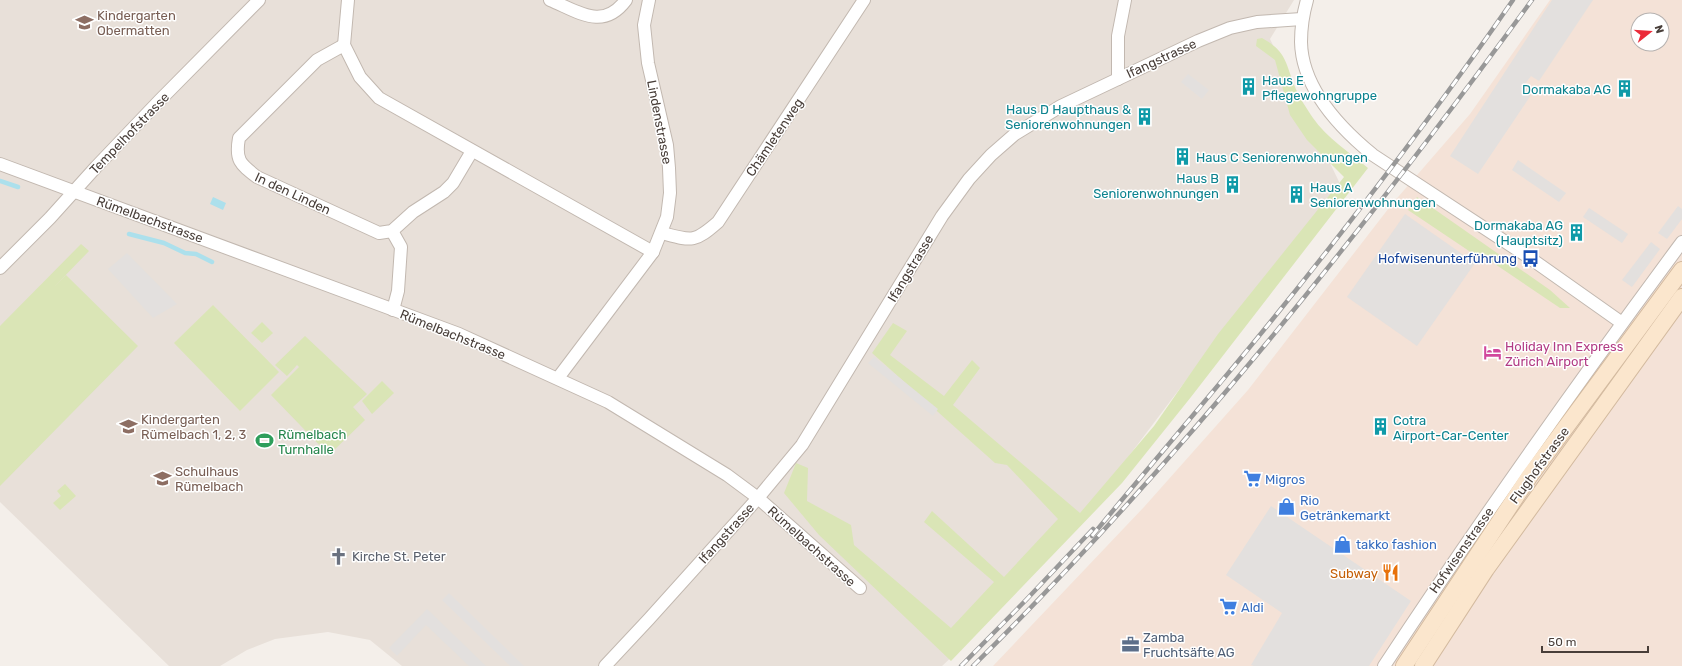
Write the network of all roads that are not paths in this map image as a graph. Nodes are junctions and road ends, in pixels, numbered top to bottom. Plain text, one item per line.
1 (259, 0) edge
2 (348, 0) edge
3 (550, 0) edge
4 (626, 0) edge
5 (649, 0) edge
6 (864, 0) edge
7 (1125, 0) edge
8 (1307, 0) edge
9 (1302, 19) junction
10 (344, 45) junction
11 (1118, 79) junction
12 (472, 152) junction
13 (0, 164) edge
14 (75, 192) junction
15 (392, 231) junction
16 (662, 233) junction
17 (1682, 242) edge
18 (653, 252) junction
19 (0, 268) edge
20 (1682, 270) edge
21 (1682, 297) edge
22 (393, 310) junction
23 (1622, 323) junction
24 (558, 378) junction
25 (758, 498) junction
26 (860, 588) dead end
27 (605, 666) edge
28 (1384, 666) edge
29 (1404, 666) edge
30 (1423, 666) edge

1 - 14 street, Tempelhofstrasse
2 - 10 street
3 - 4 street
5 - 16 street, Lindenstrasse
6 - 16 street, Chämletenweg
7 - 11 street
8 - 9 street
9 - 11 street, Ifangstrasse
9 - 23 street
10 - 12 street
10 - 15 street, In den Linden
11 - 25 street, Ifangstrasse
12 - 15 street
12 - 18 street
13 - 14 street, Rümelbachstrasse
14 - 19 street, Tempelhofstrasse
14 - 22 street, Rümelbachstrasse
15 - 22 street
16 - 18 street, Lindenstrasse
17 - 23 street, Hofwisenstrasse
18 - 24 street, Lindenstrasse
20 - 29 main road, Flughofstrasse
21 - 30 main road, Flughofstrasse
22 - 24 street, Rümelbachstrasse
23 - 28 street, Hofwisenstrasse
24 - 25 street, Rümelbachstrasse
25 - 26 street, Rümelbachstrasse
25 - 27 street, Ifangstrasse

